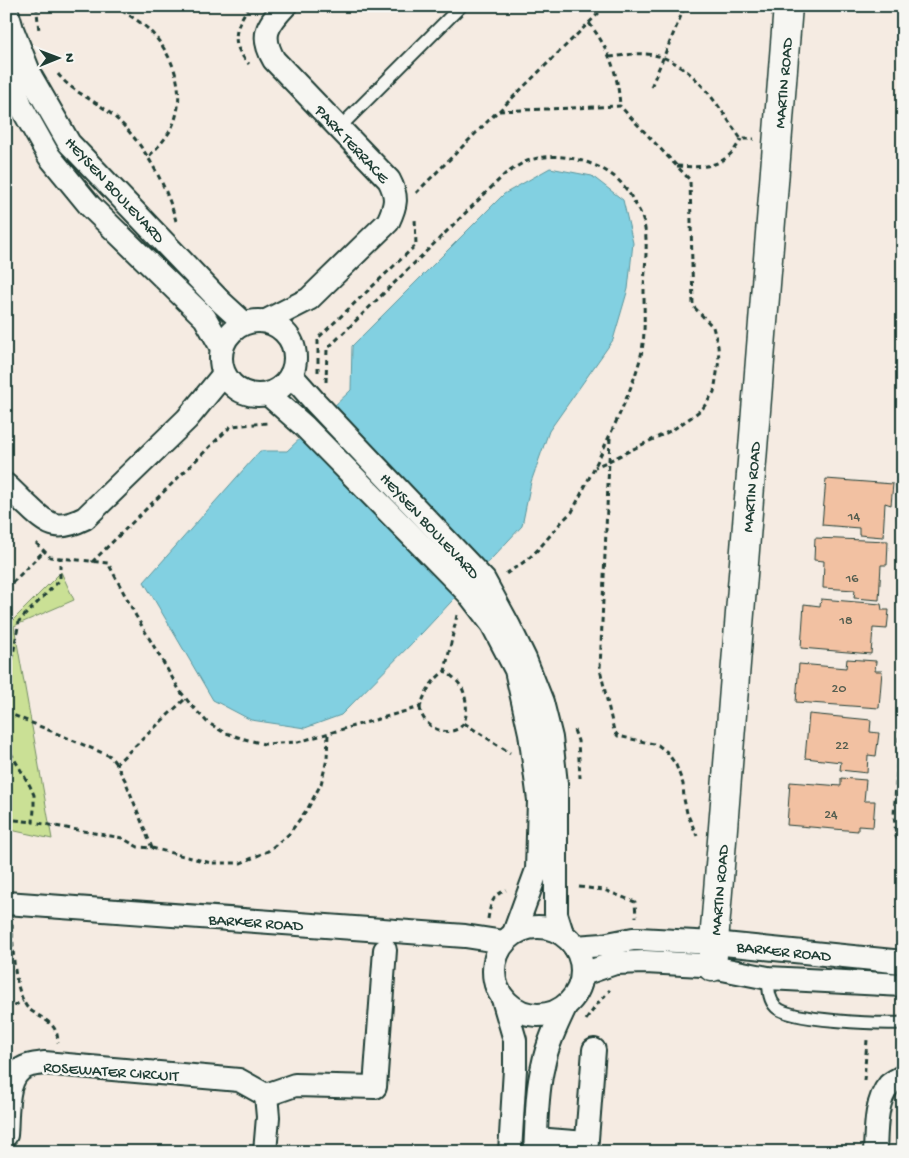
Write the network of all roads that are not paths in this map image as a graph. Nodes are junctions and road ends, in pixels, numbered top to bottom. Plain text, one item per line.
1 (285, 6) edge
2 (461, 6) edge
3 (788, 6) edge
4 (6, 8) edge
5 (6, 66) edge
6 (338, 128) junction
7 (310, 299) junction
8 (255, 322) junction
9 (292, 342) junction
10 (222, 348) junction
11 (224, 374) junction
12 (291, 375) junction
13 (240, 391) junction
14 (268, 394) junction
15 (187, 419) junction
16 (6, 485) edge
17 (479, 590) junction
18 (10, 903) edge
19 (501, 938) junction
20 (569, 940) junction
21 (385, 950) dead end
22 (713, 955) junction
23 (903, 962) edge
24 (583, 974) junction
25 (768, 978) junction
26 (903, 985) edge
27 (503, 999) junction
28 (565, 1007) junction
29 (903, 1023) edge
30 (594, 1050) dead end
31 (903, 1076) edge
32 (266, 1094) junction
33 (6, 1135) edge
34 (535, 1146) edge
35 (586, 1148) edge
36 (265, 1152) edge
37 (510, 1152) edge
38 (874, 1152) edge

1 - 6 street, PARK TERRACE
2 - 6 lane
3 - 22 street, MARTIN ROAD
4 - 8 street, HEYSEN BOULEVARD
5 - 10 street, HEYSEN BOULEVARD
6 - 7 street, PARK TERRACE
7 - 8 street
7 - 9 street
8 - 9 street
8 - 10 street
9 - 12 street
10 - 11 street
11 - 13 street
11 - 15 street
12 - 14 street
12 - 17 street, HEYSEN BOULEVARD
13 - 14 street
13 - 15 street
14 - 17 street, HEYSEN BOULEVARD
15 - 16 street
17 - 19 street, HEYSEN BOULEVARD
17 - 20 street, HEYSEN BOULEVARD
18 - 19 street, BARKER ROAD
19 - 20 street
19 - 27 street
20 - 22 street, BARKER ROAD
20 - 24 street
21 - 32 street
22 - 23 street, BARKER ROAD
22 - 24 street, BARKER ROAD
22 - 25 street, BARKER ROAD
24 - 28 street
25 - 26 street, BARKER ROAD
25 - 29 lane
27 - 28 street
27 - 37 street
28 - 34 street
30 - 35 street
31 - 38 street
32 - 33 street, ROSEWATER CIRCUIT
32 - 36 street
34 - 35 street

